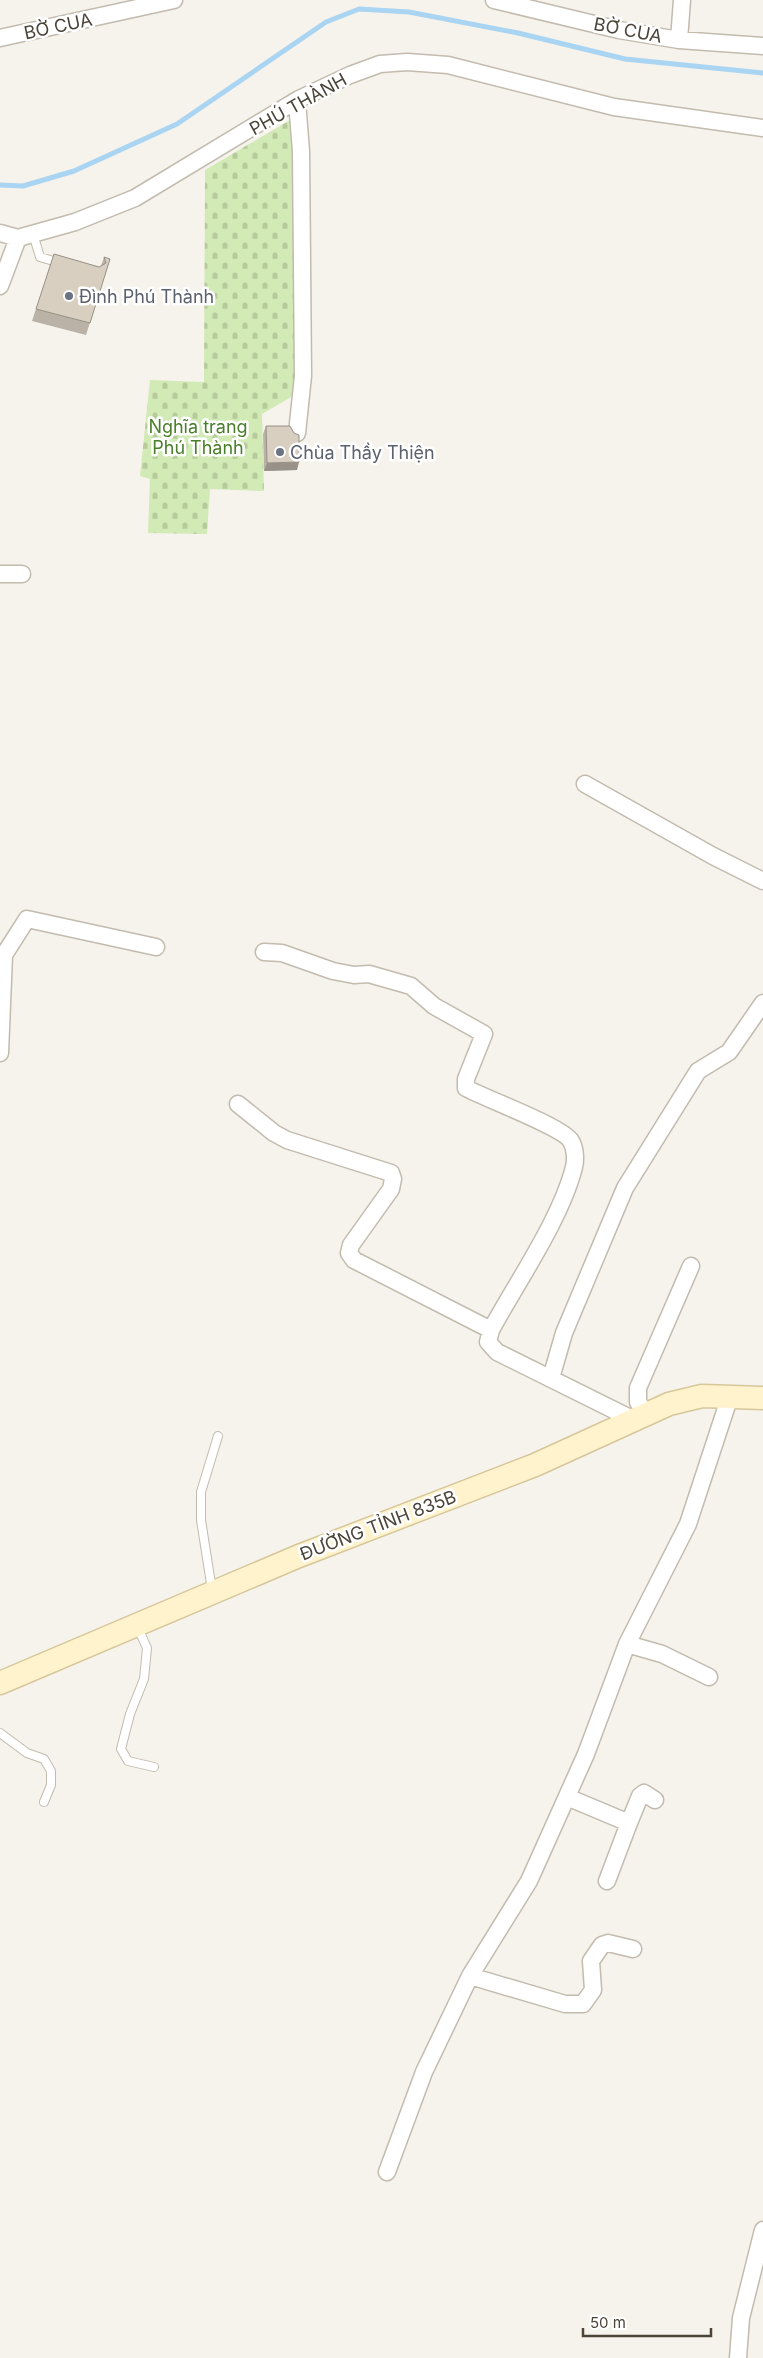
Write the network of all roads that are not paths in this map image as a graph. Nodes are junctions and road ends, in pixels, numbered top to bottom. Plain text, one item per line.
1 (174, 0) edge
2 (494, 0) edge
3 (682, 0) edge
4 (0, 38) edge
5 (679, 40) junction
6 (763, 46) edge
7 (297, 101) junction
8 (763, 128) edge
9 (0, 232) edge
10 (25, 236) junction
11 (68, 265) edge
12 (0, 286) edge
13 (296, 433) edge
14 (0, 574) edge
15 (22, 574) dead end
16 (585, 784) dead end
17 (763, 881) edge
18 (156, 947) dead end
19 (264, 952) dead end
20 (2, 955) edge
21 (763, 1004) edge
22 (0, 1053) edge
23 (238, 1104) dead end
24 (691, 1266) dead end
25 (490, 1330) junction
26 (551, 1378) junction
27 (730, 1396) junction
28 (763, 1398) edge
29 (640, 1417) junction
30 (218, 1436) dead end
31 (212, 1592) junction
32 (136, 1624) junction
33 (627, 1644) junction
34 (709, 1677) dead end
35 (0, 1682) edge
36 (0, 1733) edge
37 (154, 1767) dead end
38 (566, 1797) junction
39 (655, 1800) dead end
40 (44, 1802) dead end
41 (629, 1823) junction
42 (607, 1881) dead end
43 (633, 1949) dead end
44 (470, 1976) junction
45 (387, 2172) dead end
46 (763, 2230) edge
47 (738, 2358) edge

1 - 4 street, BỜ CUA
2 - 5 street, BỜ CUA
3 - 5 street
5 - 6 street, BỜ CUA
7 - 8 street, PHÚ THÀNH
7 - 10 street, PHÚ THÀNH
7 - 13 street
9 - 10 street
10 - 11 lane
10 - 12 street
14 - 15 street
16 - 17 street
18 - 20 street
19 - 25 street
20 - 22 street
21 - 26 street
23 - 25 street
24 - 29 street
25 - 26 street
26 - 29 street
27 - 28 main road, ĐƯỜNG TỈNH 835B
27 - 29 main road, ĐƯỜNG TỈNH 835B
27 - 33 street
29 - 31 main road, ĐƯỜNG TỈNH 835B
30 - 31 lane
31 - 32 main road, ĐƯỜNG TỈNH 835B
32 - 35 main road, ĐƯỜNG TỈNH 835B
32 - 37 lane
33 - 34 street
33 - 38 street
36 - 40 lane
38 - 41 street
38 - 44 street
39 - 41 street
41 - 42 street
43 - 44 street
44 - 45 street
46 - 47 street

